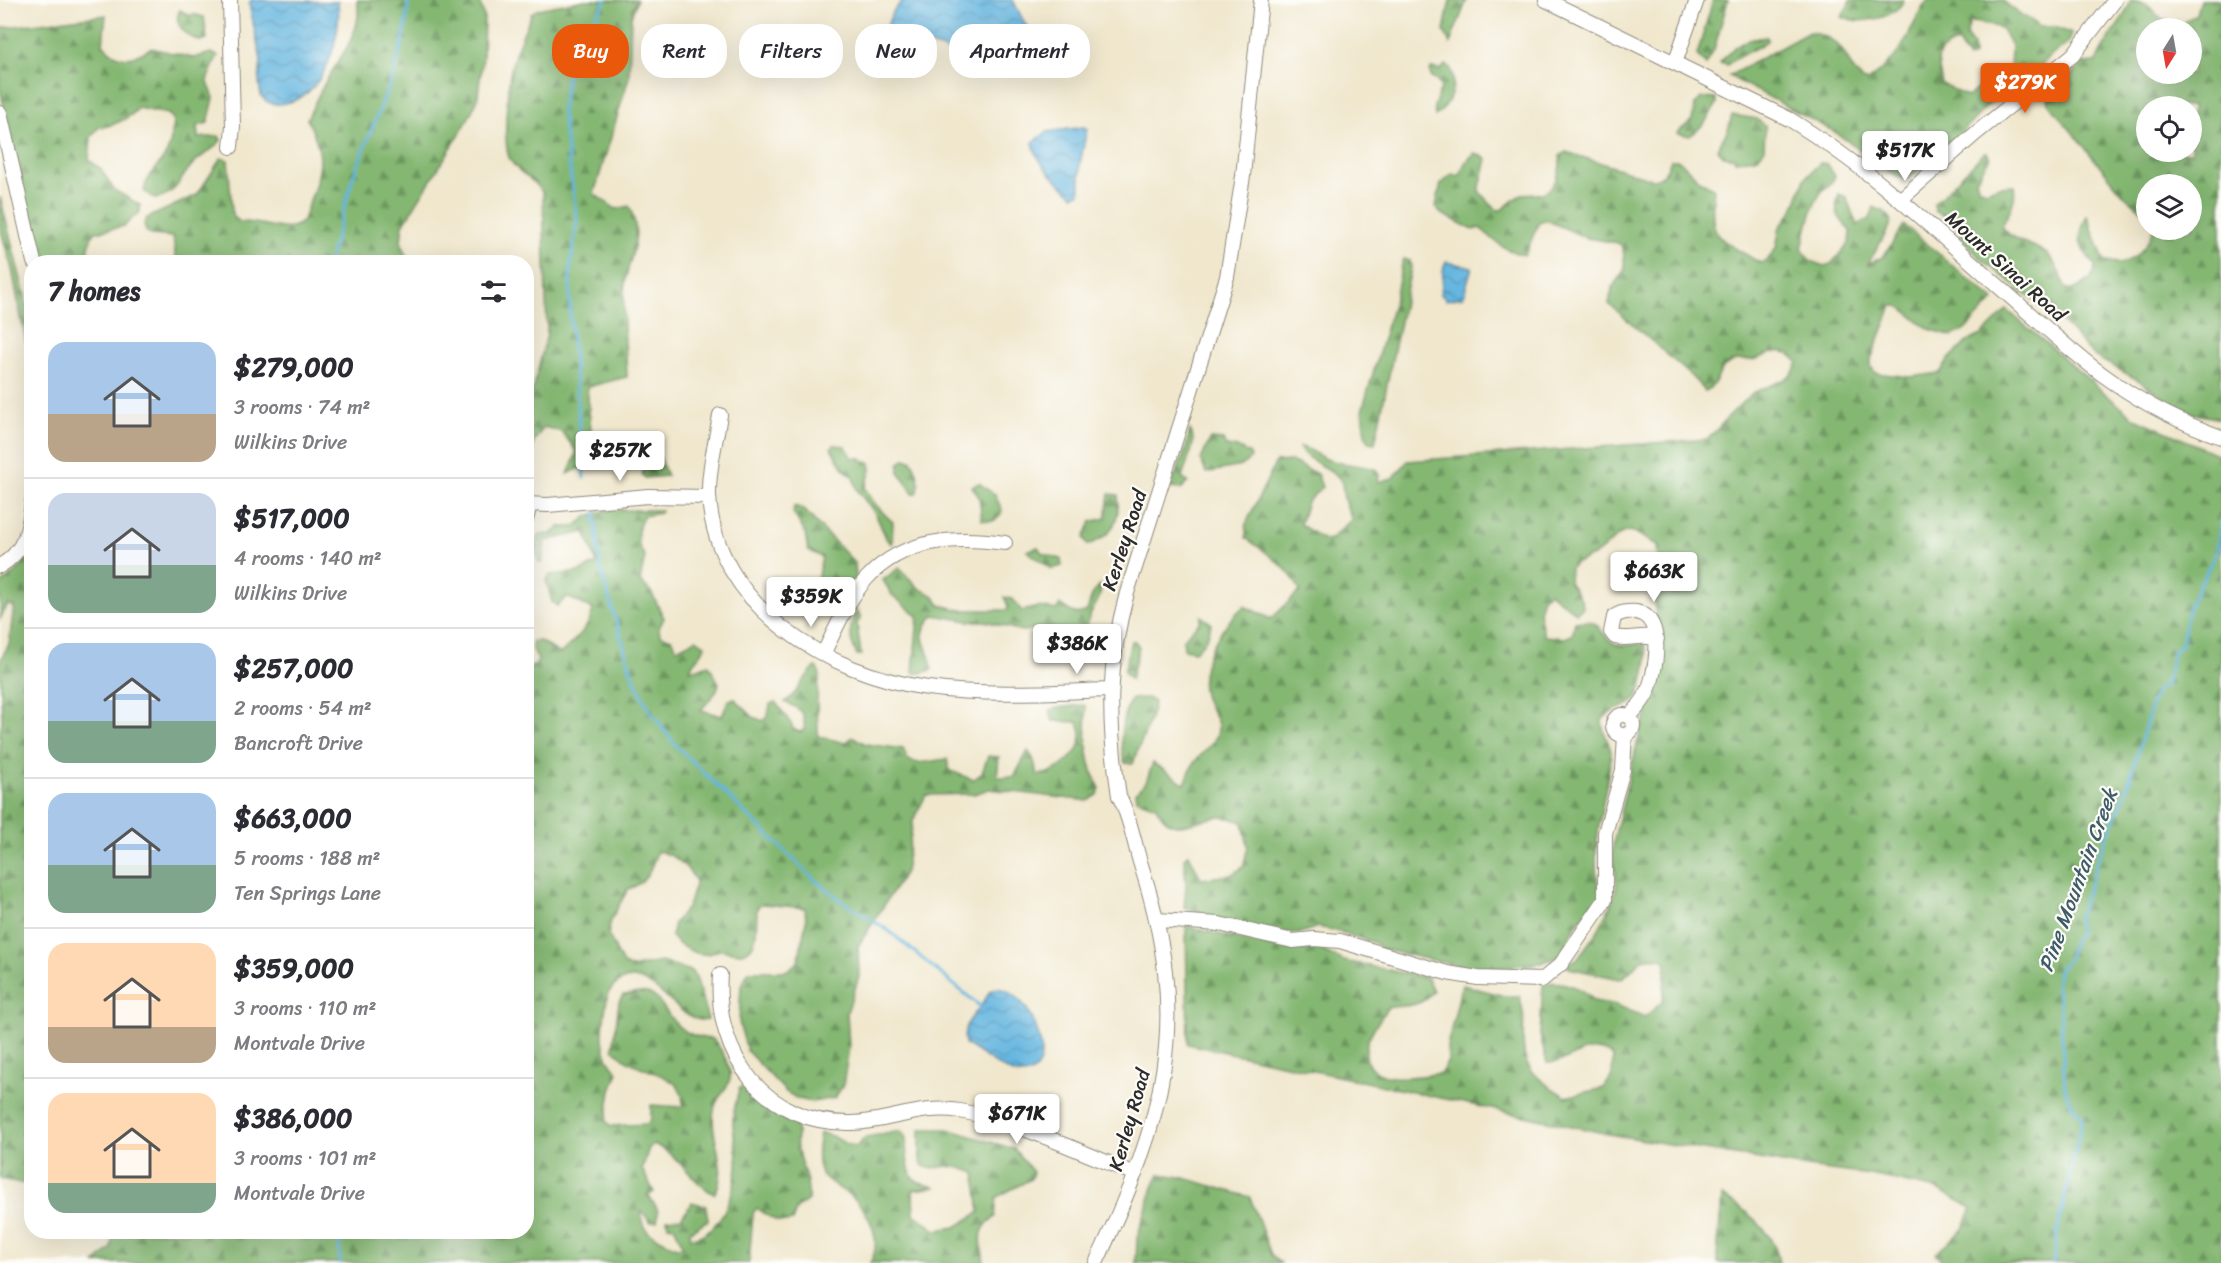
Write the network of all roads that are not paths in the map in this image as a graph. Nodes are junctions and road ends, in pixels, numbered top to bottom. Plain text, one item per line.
1 (230, 0) edge
2 (1261, 0) edge
3 (1546, 0) edge
4 (1697, 0) edge
5 (2115, 0) edge
6 (1675, 63) junction
7 (0, 113) edge
8 (231, 147) dead end
9 (1901, 199) junction
10 (32, 255) edge
11 (720, 415) dead end
12 (2221, 437) edge
13 (709, 497) junction
14 (534, 504) edge
15 (24, 543) edge
16 (1005, 543) dead end
17 (0, 566) edge
18 (1656, 639) dead end
19 (823, 654) junction
20 (1110, 690) junction
21 (1158, 920) junction
22 (720, 975) dead end
23 (1135, 1174) junction
24 (1096, 1263) edge

1 - 8 street
2 - 20 street, Kerley Road
3 - 6 street, Mount Sinai Road
4 - 6 street
5 - 9 street
6 - 9 street, Mount Sinai Road
7 - 10 street
9 - 12 street, Mount Sinai Road
11 - 13 street
13 - 14 street
13 - 19 street
15 - 17 street
16 - 19 street
18 - 21 street
19 - 20 street
20 - 21 street, Kerley Road
21 - 23 street, Kerley Road
22 - 23 street
23 - 24 street, Kerley Road

